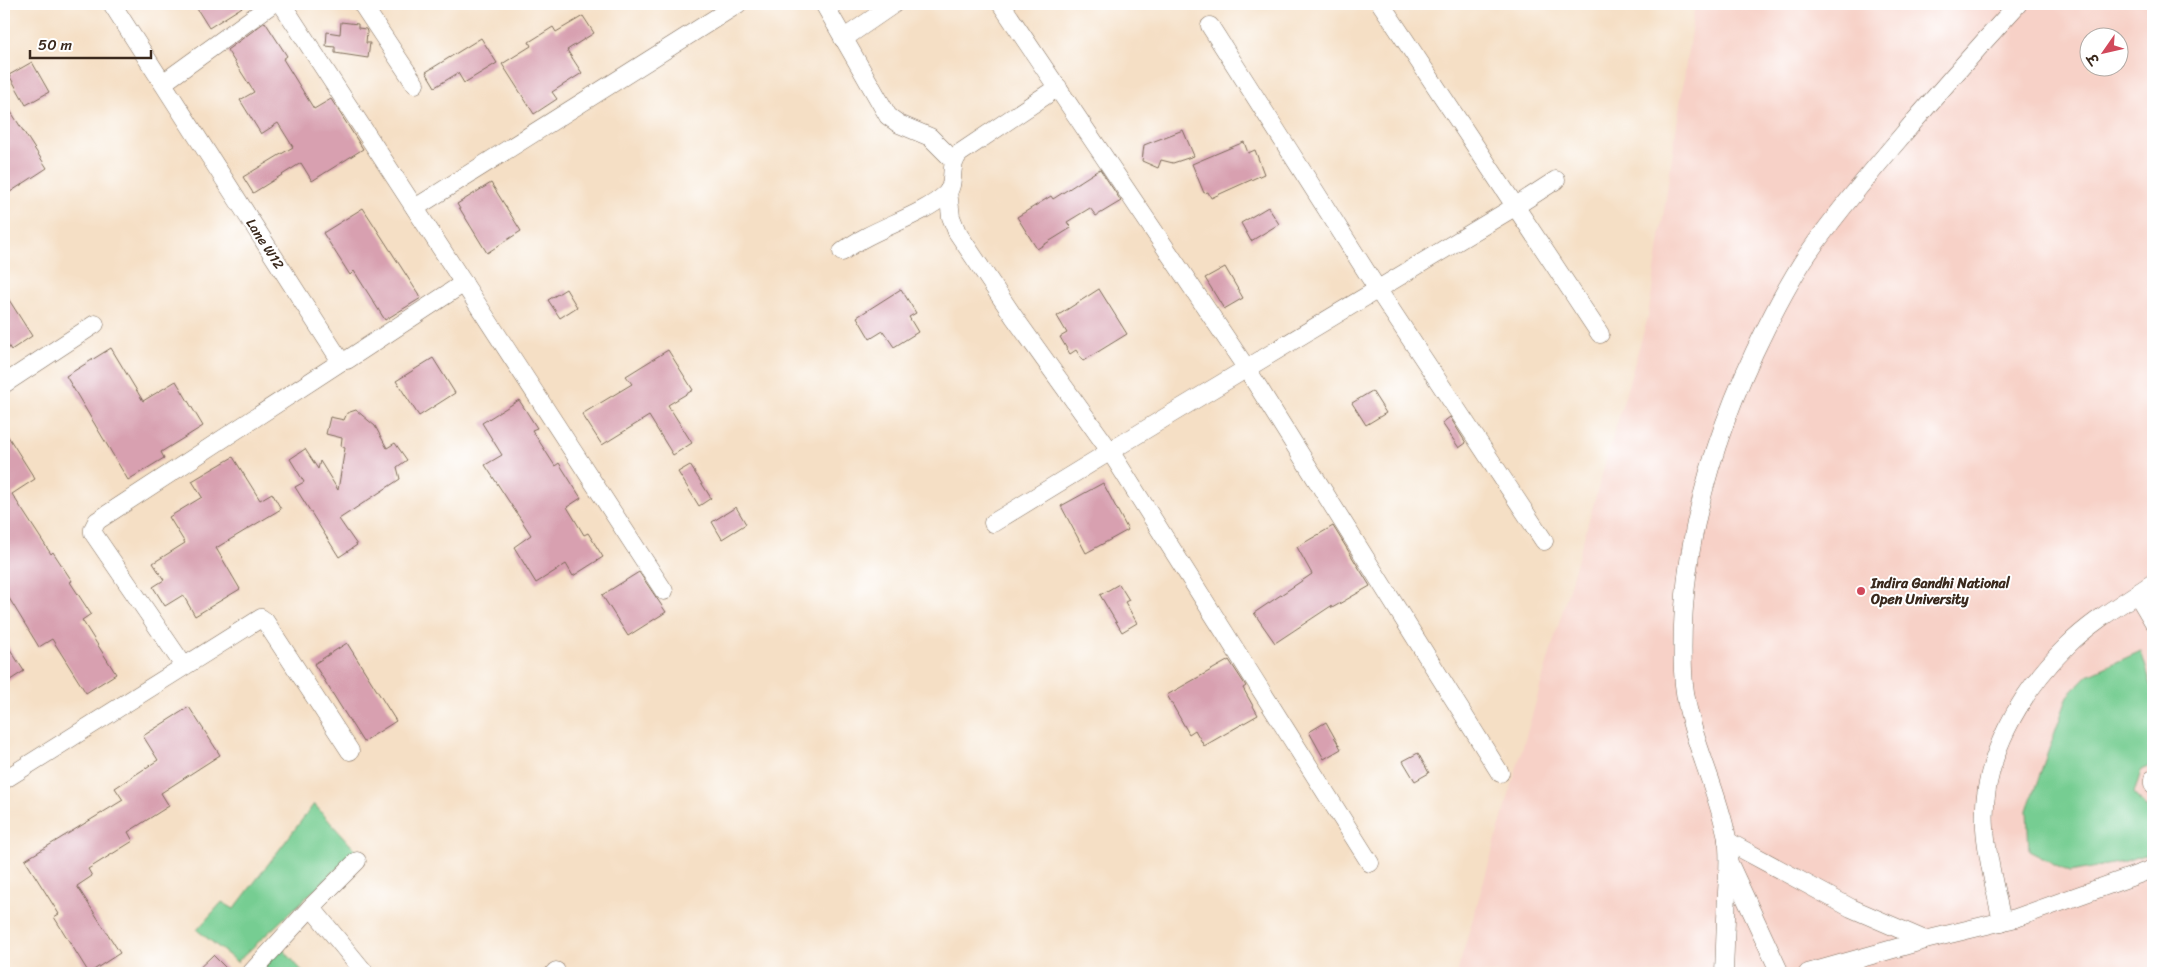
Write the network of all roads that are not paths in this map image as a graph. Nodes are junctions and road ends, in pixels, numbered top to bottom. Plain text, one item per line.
1 (112, 4) edge
2 (272, 4) edge
3 (282, 4) edge
4 (362, 4) edge
5 (738, 4) edge
6 (824, 4) edge
7 (894, 4) edge
8 (1001, 4) edge
9 (1381, 4) edge
10 (2018, 4) edge
11 (1210, 26) dead end
12 (844, 39) junction
13 (163, 83) junction
14 (415, 84) dead end
15 (1058, 87) junction
16 (954, 161) junction
17 (1556, 180) dead end
18 (948, 191) junction
19 (1516, 206) junction
20 (415, 208) junction
21 (842, 252) dead end
22 (464, 283) junction
23 (1378, 290) junction
24 (94, 324) dead end
25 (1600, 334) dead end
26 (342, 361) junction
27 (1247, 369) junction
28 (4, 384) edge
29 (1110, 452) junction
30 (993, 523) dead end
31 (1544, 541) dead end
32 (2153, 582) edge
33 (664, 591) dead end
34 (2137, 594) junction
35 (2153, 621) edge
36 (184, 666) junction
37 (350, 752) dead end
38 (1500, 773) dead end
39 (2153, 779) edge
40 (4, 780) edge
41 (2153, 784) edge
42 (1727, 841) junction
43 (357, 861) dead end
44 (1728, 862) junction
45 (1370, 863) dead end
46 (2153, 868) edge
47 (311, 907) junction
48 (2002, 922) junction
49 (1925, 940) junction
50 (251, 973) edge
51 (365, 973) edge
52 (1724, 973) edge
53 (1780, 973) edge
54 (1808, 973) edge

1 - 13 street, Lane W12
2 - 13 street
3 - 20 street
4 - 14 street
5 - 20 street
6 - 12 street
7 - 12 street
8 - 15 street
9 - 19 street
10 - 42 street
11 - 23 street
12 - 16 street
13 - 26 street, Lane W12
15 - 16 street
15 - 27 street
16 - 18 street
17 - 19 street
18 - 21 street
18 - 29 street
19 - 23 street
19 - 25 street
20 - 22 street
22 - 26 street
22 - 33 street
23 - 27 street
23 - 31 street
24 - 28 street
26 - 36 street
27 - 29 street
27 - 38 street
29 - 30 street
29 - 45 street
32 - 34 street
34 - 35 street
34 - 48 street
36 - 37 street
36 - 40 street
39 - 41 street
42 - 44 street
42 - 49 street
43 - 47 street
44 - 52 street
44 - 53 street
46 - 48 street
47 - 50 street
47 - 51 street
48 - 49 street
49 - 54 street

